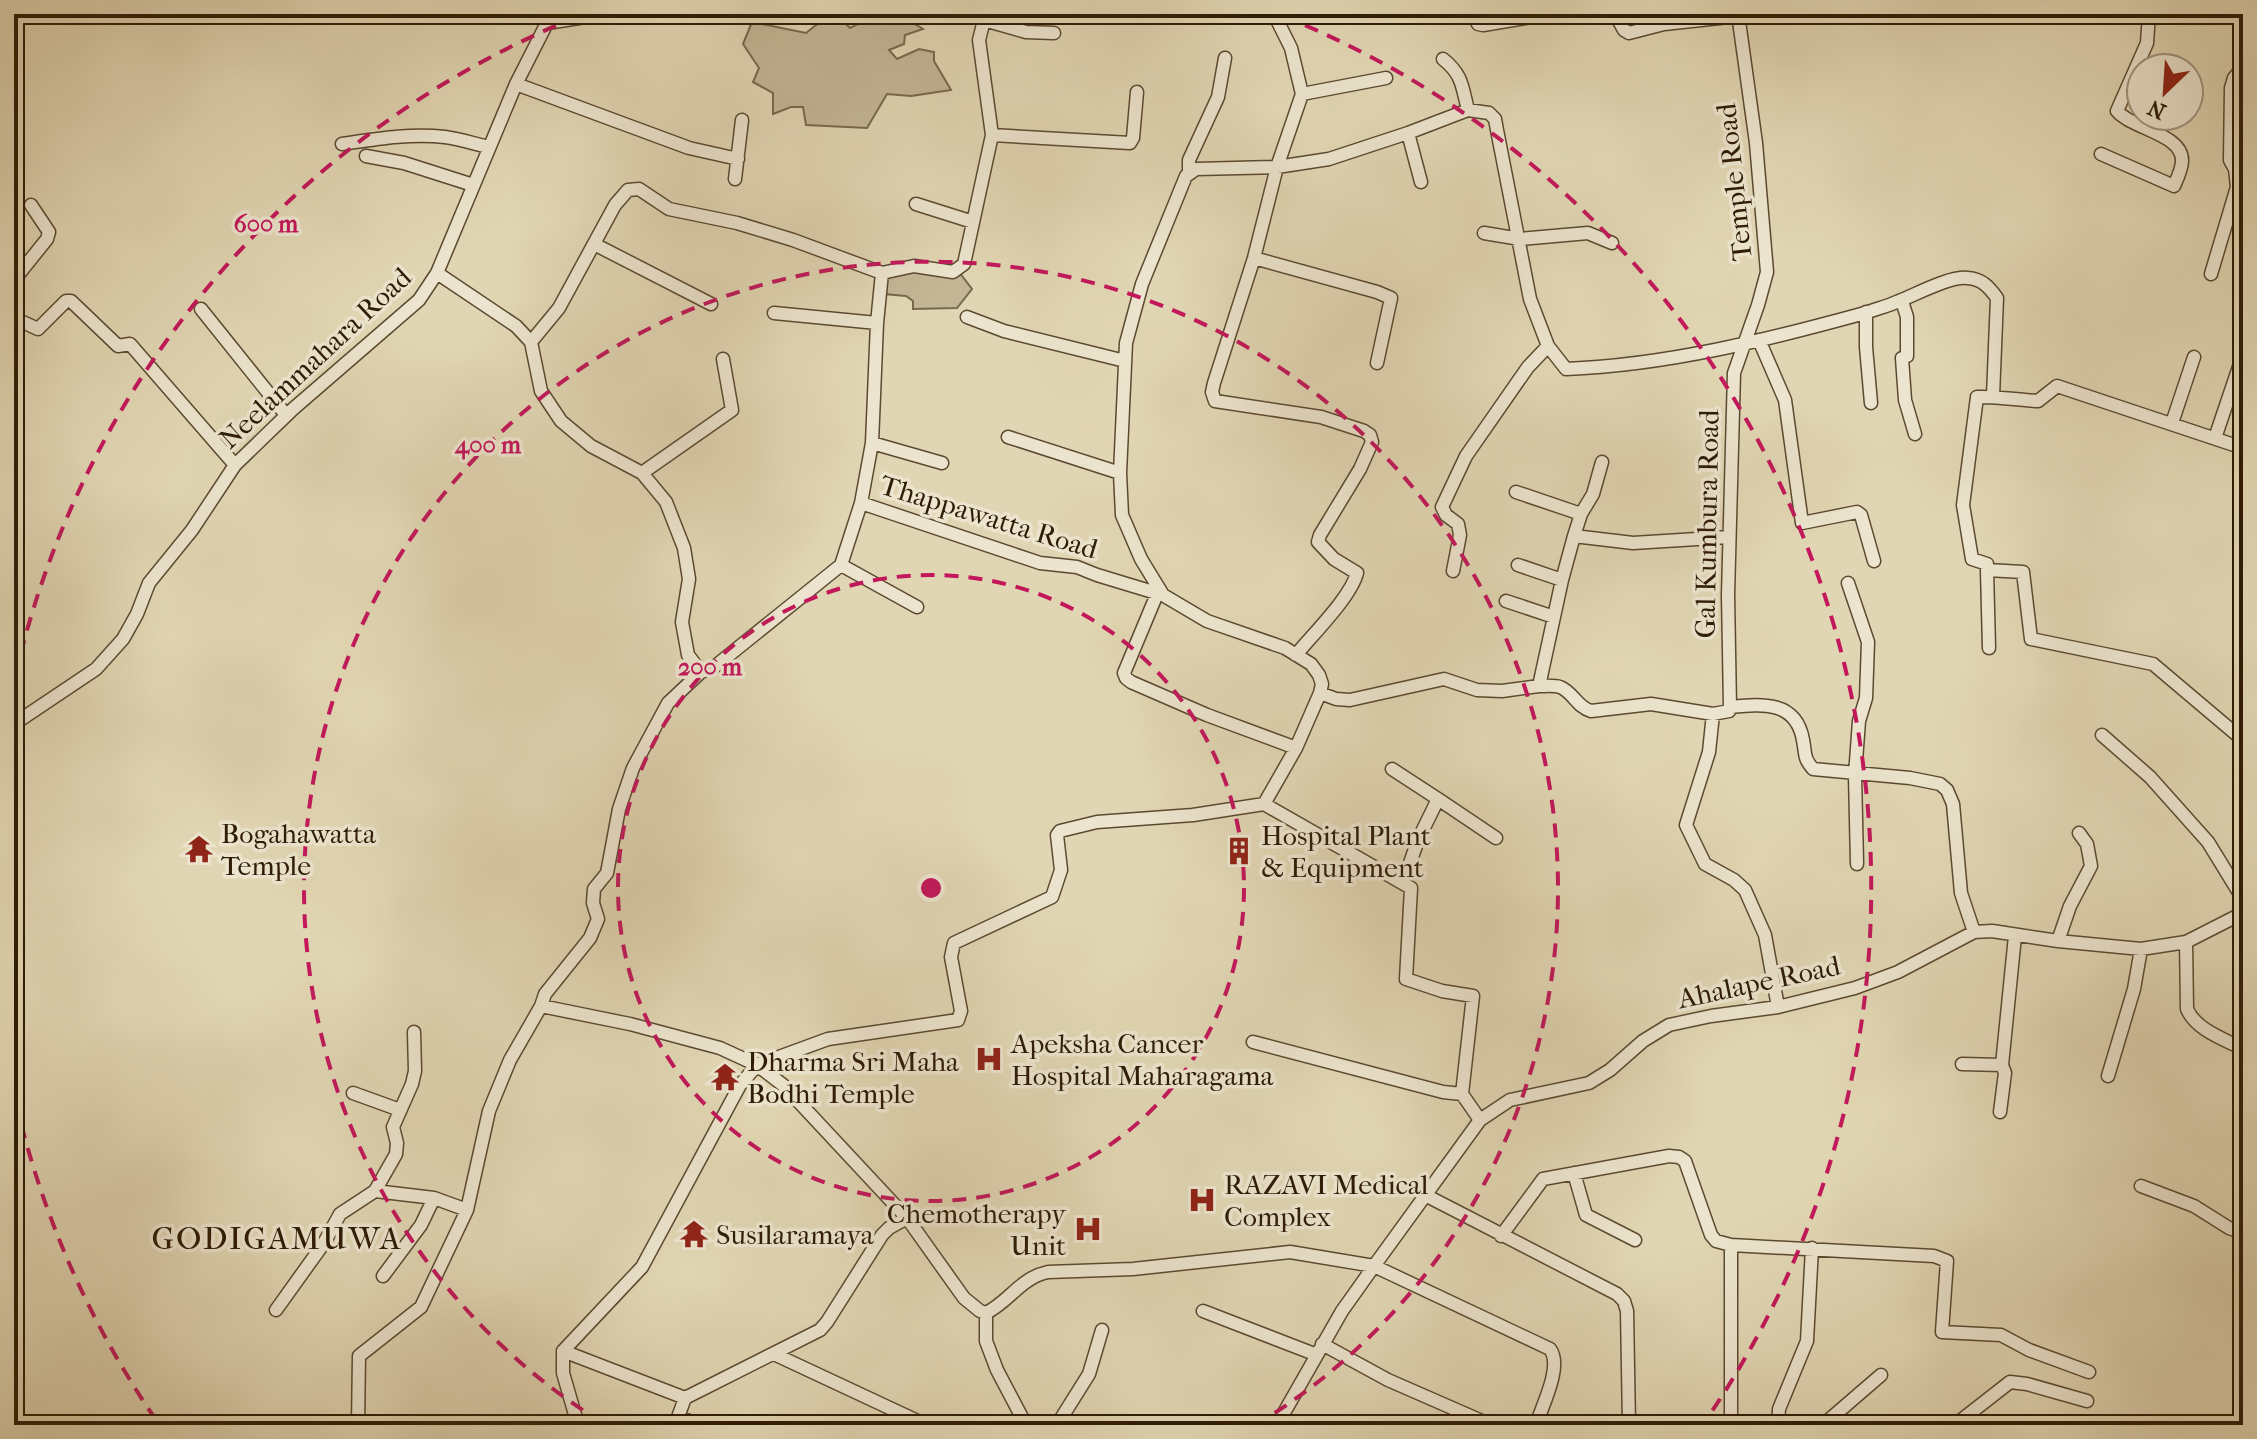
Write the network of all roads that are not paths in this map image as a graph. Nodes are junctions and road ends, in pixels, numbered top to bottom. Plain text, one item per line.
1 (604, 14) edge
2 (1274, 14) edge
3 (1473, 14) edge
4 (1549, 14) edge
5 (1615, 14) edge
6 (2149, 14) edge
7 (1738, 15) edge
8 (990, 17) edge
9 (546, 18) edge
10 (1054, 33) dead end
11 (1225, 58) dead end
12 (1443, 59) dead end
13 (2243, 67) edge
14 (1386, 78) dead end
15 (516, 84) junction
16 (1137, 92) dead end
17 (1302, 94) junction
18 (1468, 110) junction
19 (742, 120) dead end
20 (1408, 133) junction
21 (992, 135) junction
22 (342, 144) dead end
23 (489, 147) junction
24 (2101, 154) dead end
25 (366, 156) dead end
26 (738, 159) junction
27 (1277, 167) junction
28 (1189, 172) junction
29 (735, 179) dead end
30 (1421, 182) dead end
31 (473, 185) junction
32 (916, 204) dead end
33 (31, 205) dead end
34 (973, 222) junction
35 (1484, 233) dead end
36 (1520, 239) junction
37 (1612, 243) dead end
38 (594, 244) junction
39 (1254, 258) junction
40 (437, 273) junction
41 (882, 273) junction
42 (2211, 274) dead end
43 (14, 280) edge
44 (1902, 301) junction
45 (711, 304) dead end
46 (201, 309) dead end
47 (1866, 312) junction
48 (774, 313) dead end
49 (967, 317) dead end
50 (14, 318) edge
51 (877, 323) junction
52 (1759, 340) junction
53 (531, 342) junction
54 (1746, 344) junction
55 (1548, 346) junction
56 (2243, 355) edge
57 (2194, 357) dead end
58 (723, 359) dead end
59 (1125, 361) junction
60 (1377, 363) dead end
61 (1993, 396) junction
62 (1871, 403) dead end
63 (286, 415) junction
64 (2172, 423) junction
65 (1915, 434) dead end
66 (1008, 437) dead end
67 (2215, 438) junction
68 (872, 443) junction
69 (2243, 448) edge
70 (1602, 462) dead end
71 (942, 463) dead end
72 (235, 465) junction
73 (642, 473) junction
74 (1120, 473) junction
75 (1516, 492) dead end
76 (861, 503) junction
77 (1581, 514) junction
78 (1574, 536) junction
79 (1729, 537) junction
80 (1874, 561) dead end
81 (841, 565) junction
82 (1518, 565) dead end
83 (1987, 570) junction
84 (1453, 571) dead end
85 (1562, 580) junction
86 (1848, 583) dead end
87 (1160, 594) junction
88 (1506, 601) dead end
89 (917, 607) dead end
90 (1554, 617) junction
91 (1989, 648) dead end
92 (1296, 655) junction
93 (701, 672) junction
94 (1539, 686) junction
95 (1320, 693) junction
96 (1730, 707) junction
97 (1713, 714) junction
98 (14, 724) edge
99 (2102, 735) dead end
100 (2243, 740) edge
101 (1296, 748) junction
102 (1392, 769) dead end
103 (1855, 775) junction
104 (1438, 799) junction
105 (1264, 804) junction
106 (2079, 833) dead end
107 (1496, 838) dead end
108 (1857, 864) dead end
109 (1403, 883) junction
110 (2243, 899) edge
111 (2243, 913) edge
112 (1974, 932) junction
113 (2015, 936) junction
114 (2058, 941) junction
115 (2186, 942) junction
116 (2141, 949) junction
117 (541, 1006) junction
118 (1778, 1007) junction
119 (414, 1032) dead end
120 (1253, 1042) dead end
121 (2243, 1049) edge
122 (1962, 1064) dead end
123 (757, 1065) junction
124 (2002, 1065) junction
125 (2108, 1076) dead end
126 (353, 1093) dead end
127 (1462, 1094) junction
128 (400, 1110) junction
129 (2000, 1112) dead end
130 (1480, 1120) junction
131 (1574, 1173) junction
132 (2141, 1186) dead end
133 (375, 1191) junction
134 (1427, 1196) junction
135 (434, 1198) junction
136 (467, 1210) junction
137 (907, 1218) junction
138 (2243, 1233) edge
139 (1501, 1236) junction
140 (1635, 1240) dead end
141 (1731, 1245) junction
142 (1812, 1248) junction
143 (1374, 1266) junction
144 (383, 1276) dead end
145 (276, 1310) dead end
146 (1203, 1311) dead end
147 (986, 1313) junction
148 (1102, 1330) dead end
149 (1320, 1349) junction
150 (563, 1351) junction
151 (774, 1354) junction
152 (2089, 1372) dead end
153 (1881, 1375) dead end
154 (685, 1398) junction
155 (2087, 1401) dead end
156 (678, 1421) edge
157 (358, 1425) edge
158 (578, 1425) edge
159 (701, 1425) edge
160 (926, 1425) edge
161 (1026, 1425) edge
162 (1057, 1425) edge
163 (1277, 1425) edge
164 (1490, 1425) edge
165 (1536, 1425) edge
166 (1629, 1425) edge
167 (1731, 1425) edge
168 (1778, 1425) edge
169 (1823, 1425) edge
170 (1955, 1425) edge

1 - 9 street, Neelammahara Road
2 - 17 street
3 - 4 street
5 - 7 street
6 - 24 street
7 - 54 street, Temple Road
8 - 10 street
8 - 21 street
9 - 15 street, Neelammahara Road
11 - 28 street
12 - 18 street
13 - 42 street
14 - 17 street
15 - 23 street, Neelammahara Road
15 - 26 street
16 - 21 street
17 - 27 street
18 - 20 street
18 - 36 street
19 - 26 street
20 - 27 street
20 - 30 street
21 - 34 street
22 - 23 street
23 - 31 street, Neelammahara Road
25 - 31 street
26 - 29 street
27 - 28 street
27 - 39 street
28 - 59 street
31 - 40 street, Neelammahara Road
32 - 34 street
33 - 43 street
34 - 41 street
35 - 36 street
36 - 37 street
36 - 55 street
38 - 41 street
38 - 45 street
38 - 53 street
39 - 60 street
39 - 92 street
40 - 53 street
40 - 63 street, Neelammahara Road
41 - 51 street, Thappawatta Road
44 - 47 street
44 - 61 street
44 - 65 street
46 - 63 street
47 - 52 street
47 - 62 street
48 - 51 street
49 - 59 street
50 - 72 street
51 - 68 street, Thappawatta Road
52 - 54 street
52 - 80 street
53 - 73 street
54 - 55 street
54 - 79 street, Gal Kumbura Road
55 - 84 street
56 - 67 street
57 - 64 street
58 - 73 street
59 - 74 street
61 - 64 street
61 - 83 street
63 - 72 street, Neelammahara Road
64 - 67 street
66 - 74 street
67 - 69 street
68 - 71 street
68 - 76 street, Thappawatta Road
70 - 77 street
72 - 98 street, Neelammahara Road
73 - 93 street
74 - 87 street
75 - 77 street
76 - 81 street
76 - 87 street, Thappawatta Road
77 - 78 street
78 - 79 street
78 - 85 street
79 - 96 street, Gal Kumbura Road
81 - 89 street
81 - 93 street
82 - 85 street
83 - 91 street
83 - 100 street
85 - 90 street
86 - 103 street
87 - 92 street
87 - 101 street
88 - 90 street
90 - 94 street
92 - 95 street
93 - 117 street
94 - 95 street
94 - 97 street
95 - 101 street
96 - 97 street
96 - 103 street
97 - 118 street
99 - 110 street
101 - 105 street
102 - 104 street
103 - 108 street
103 - 112 street
104 - 107 street
104 - 109 street
105 - 109 street
105 - 123 street
106 - 114 street
109 - 127 street
111 - 115 street
112 - 113 street
112 - 118 street, Ahalape Road
113 - 114 street
113 - 124 street
114 - 116 street
115 - 116 street
115 - 121 street
116 - 125 street
117 - 123 street
117 - 136 street
118 - 130 street, Ahalape Road
119 - 128 street
120 - 127 street
122 - 124 street
123 - 137 street
123 - 150 street
124 - 129 street
126 - 128 street
127 - 130 street
128 - 133 street
130 - 134 street, Ahalape Road
131 - 139 street
131 - 140 street
131 - 141 street
132 - 138 street
133 - 135 street
133 - 145 street
134 - 139 street
134 - 143 street, Ahalape Road
135 - 136 street
135 - 144 street
136 - 157 street
137 - 147 street
137 - 151 street
139 - 166 street
141 - 142 street
141 - 167 street
142 - 152 street
142 - 168 street
143 - 147 street
143 - 149 street, Ahalape Road
143 - 165 street
146 - 149 street
147 - 161 street
148 - 162 street
149 - 163 street, Ahalape Road
149 - 164 street
150 - 154 street
150 - 158 street
151 - 154 street
151 - 160 street
153 - 169 street
154 - 156 street
155 - 170 street
156 - 159 street

